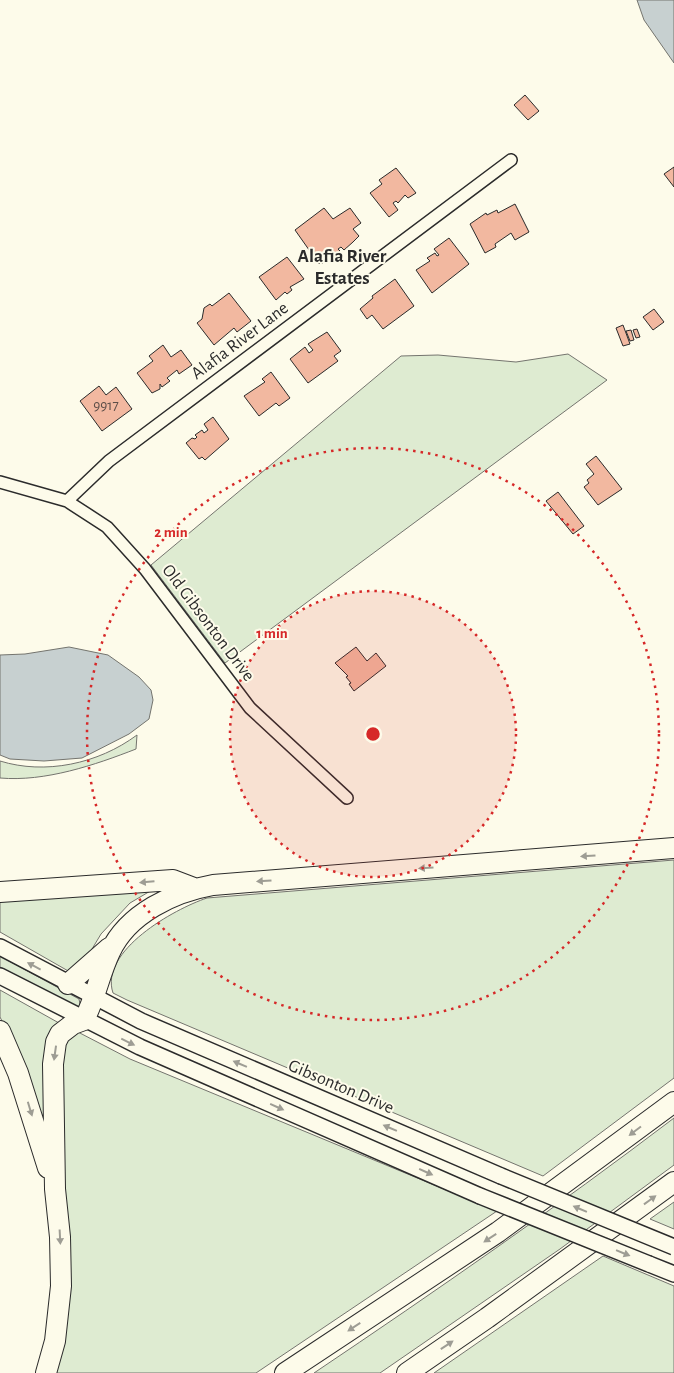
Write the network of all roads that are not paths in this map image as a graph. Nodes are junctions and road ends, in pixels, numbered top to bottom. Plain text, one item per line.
1 (511, 160) dead end
2 (0, 482) edge
3 (67, 502) junction
4 (348, 798) dead end
5 (674, 848) edge
6 (194, 888) junction
7 (0, 892) edge
8 (113, 945) junction
9 (0, 947) edge
10 (0, 976) edge
11 (68, 984) junction
12 (96, 998) junction
13 (84, 1020) junction
14 (0, 1031) edge
15 (674, 1102) edge
16 (674, 1182) edge
17 (55, 1189) junction
18 (674, 1247) edge
19 (674, 1274) edge
20 (46, 1373) edge
21 (285, 1373) edge
22 (406, 1373) edge

1 - 3 street, Alafia River Lane
2 - 3 street, Old Gibsonton Drive
3 - 4 street, Old Gibsonton Drive
5 -> 6 highway
6 -> 7 highway
6 - 8 highway
8 - 11 highway
8 - 12 highway
11 -> 9 main road, Gibsonton Drive
10 - 13 main road
11 - 12 main road, Gibsonton Drive
12 - 13 highway
18 -> 12 main road, Gibsonton Drive, bridge
13 -> 17 highway
13 -> 19 main road, bridge
14 -> 17 highway
15 -> 21 highway
22 -> 16 highway
17 -> 20 highway

